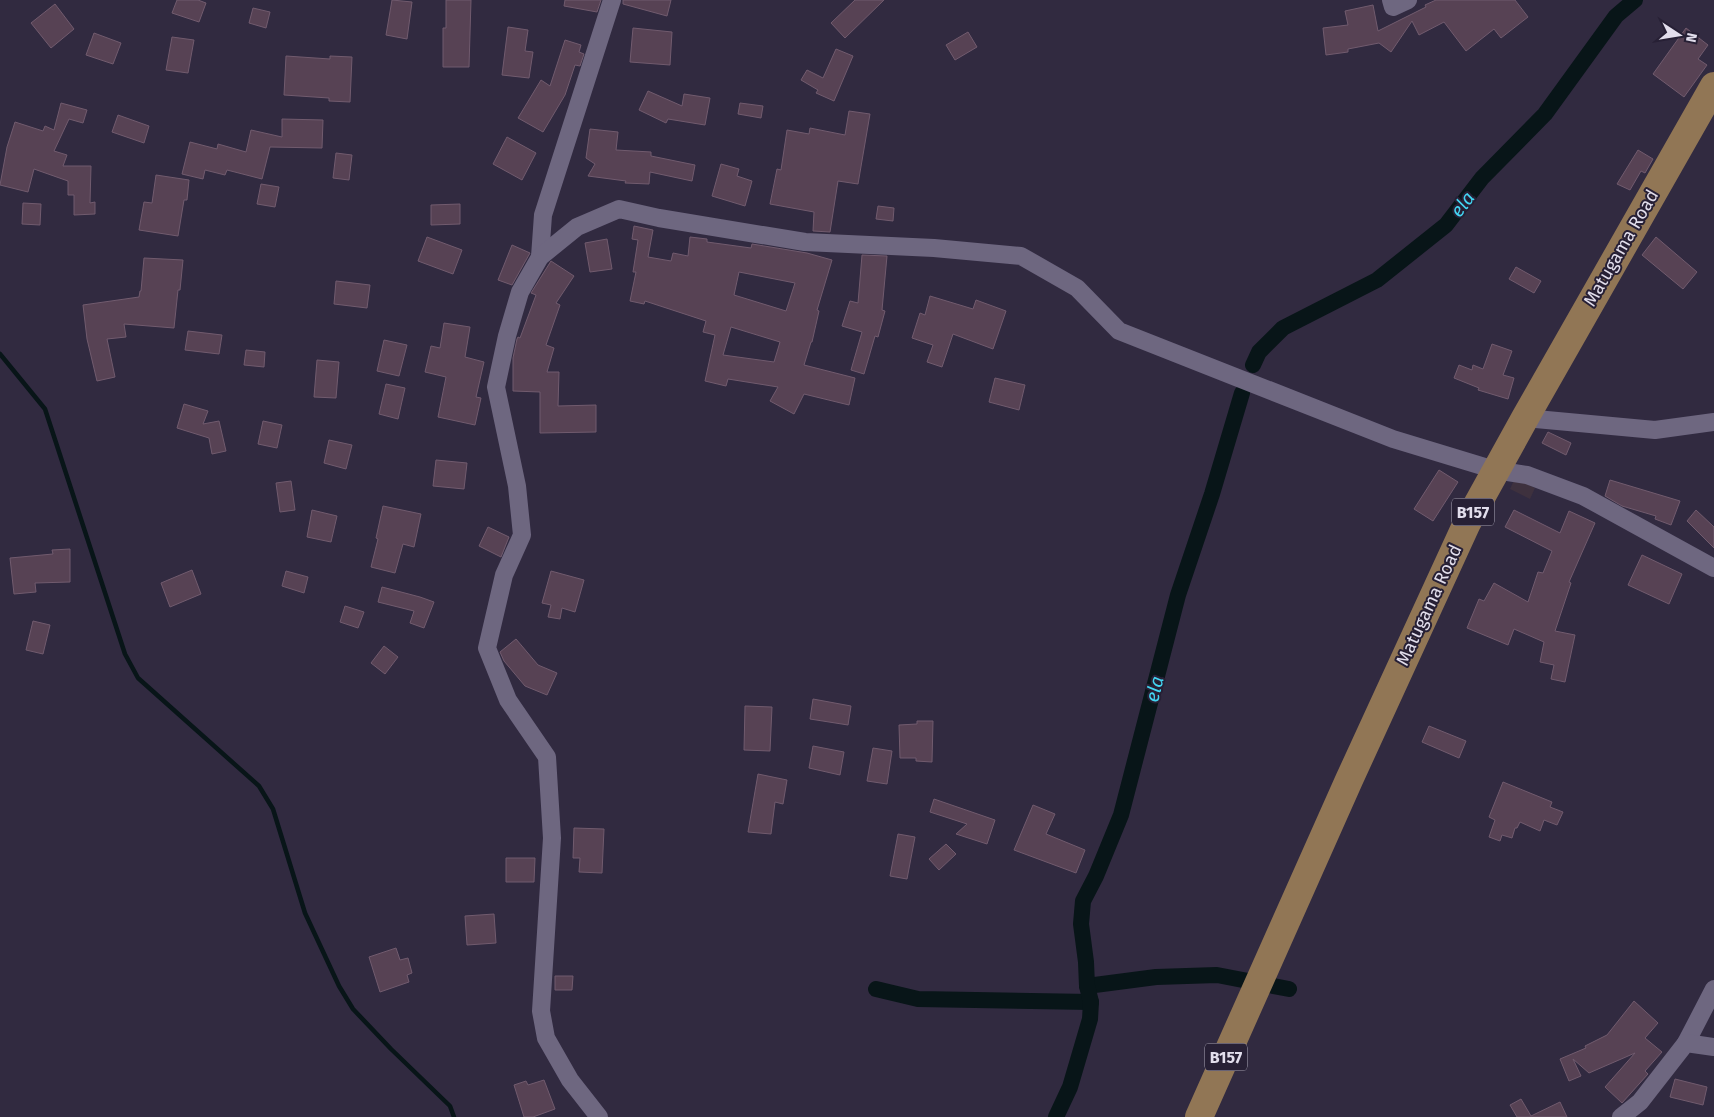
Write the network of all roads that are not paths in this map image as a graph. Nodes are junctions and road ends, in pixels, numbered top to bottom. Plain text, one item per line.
1 (612, 0) edge
2 (1391, 0) edge
3 (1408, 0) edge
4 (1714, 86) edge
5 (540, 257) junction
6 (1525, 418) junction
7 (1714, 422) edge
8 (1495, 470) junction
9 (1714, 568) edge
10 (1714, 988) edge
11 (1686, 1042) junction
12 (1714, 1047) edge
13 (600, 1117) edge
14 (1200, 1117) edge
15 (1621, 1117) edge

1 - 5 street
2 - 3 street
4 - 6 main road, Matugama Road / B157
5 - 8 street
5 - 13 street
6 - 7 street
6 - 8 main road, Matugama Road / B157
8 - 9 street
8 - 14 main road, Matugama Road / B157
10 - 11 street
11 - 12 street
11 - 15 street

